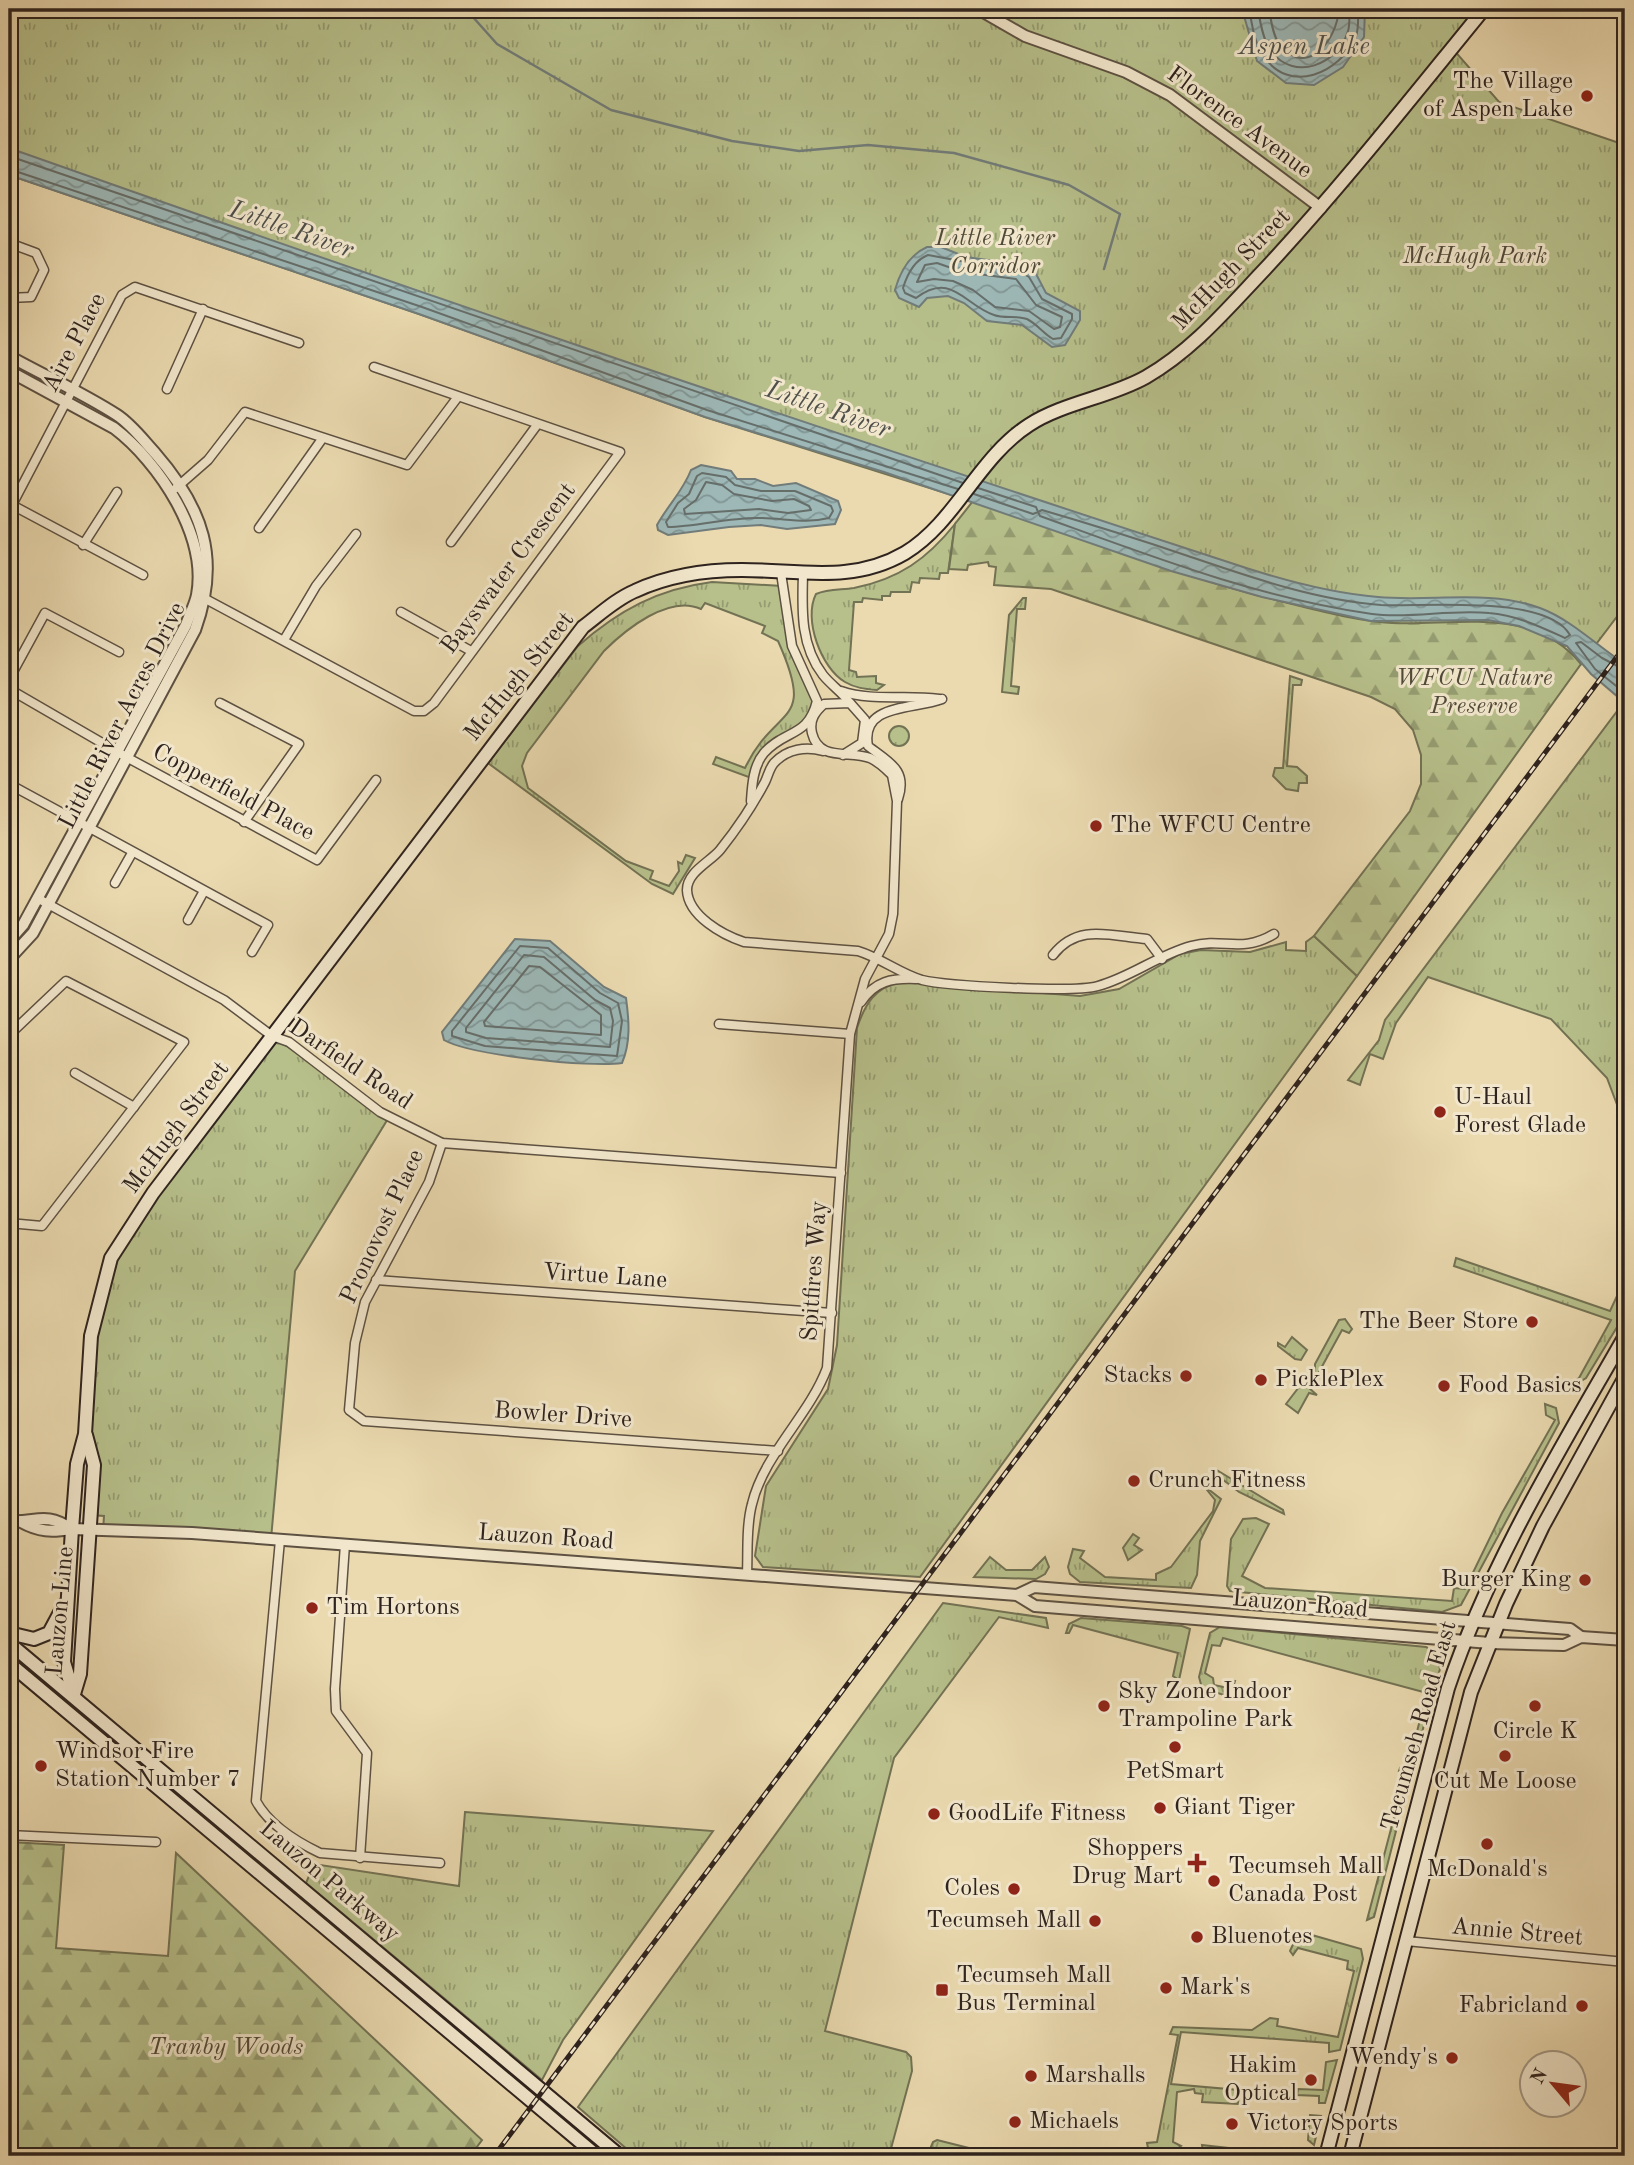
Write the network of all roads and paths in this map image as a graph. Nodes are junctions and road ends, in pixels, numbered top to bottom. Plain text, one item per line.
1 (978, 9) edge
2 (1484, 9) edge
3 (1321, 208) junction
4 (9, 243) edge
5 (9, 298) edge
6 (202, 309) junction
7 (299, 343) dead end
8 (9, 356) edge
9 (374, 368) dead end
10 (9, 371) edge
11 (167, 388) dead end
12 (72, 390) junction
13 (457, 398) junction
14 (66, 401) junction
15 (537, 425) junction
16 (322, 439) junction
17 (182, 484) junction
18 (117, 492) dead end
19 (171, 492) junction
20 (259, 528) dead end
21 (356, 534) dead end
22 (451, 542) dead end
23 (83, 545) junction
24 (781, 573) junction
25 (803, 574) junction
26 (143, 575) dead end
27 (202, 597) junction
28 (401, 612) dead end
29 (284, 640) junction
30 (471, 651) junction
31 (119, 652) dead end
32 (9, 680) edge
33 (9, 689) edge
34 (841, 691) junction
35 (850, 702) junction
36 (219, 703) dead end
37 (814, 713) junction
38 (866, 732) junction
39 (117, 750) junction
40 (830, 753) junction
41 (843, 755) junction
42 (128, 758) junction
43 (376, 780) dead end
44 (9, 784) edge
45 (897, 801) junction
46 (751, 803) junction
47 (79, 821) junction
48 (244, 822) junction
49 (89, 828) junction
50 (132, 853) junction
51 (115, 883) dead end
52 (204, 891) junction
53 (37, 898) junction
54 (49, 904) junction
55 (188, 920) dead end
56 (1274, 934) dead end
57 (9, 941) edge
58 (252, 952) dead end
59 (1053, 955) dead end
60 (877, 956) junction
61 (9, 959) edge
62 (1162, 959) junction
63 (922, 979) junction
64 (853, 1013) junction
65 (719, 1024) dead end
66 (850, 1034) junction
67 (9, 1035) edge
68 (272, 1036) junction
69 (75, 1073) dead end
70 (134, 1107) junction
71 (442, 1143) junction
72 (841, 1173) junction
73 (9, 1223) edge
74 (376, 1280) junction
75 (832, 1313) junction
76 (1625, 1336) edge
77 (1625, 1377) edge
78 (349, 1410) joint
79 (85, 1434) junction
80 (778, 1451) junction
81 (9, 1521) edge
82 (72, 1529) junction
83 (90, 1530) junction
84 (280, 1540) junction
85 (345, 1544) junction
86 (747, 1574) junction
87 (1017, 1595) junction
88 (67, 1598) junction
89 (1471, 1622) junction
90 (1497, 1624) junction
91 (9, 1633) edge
92 (1581, 1637) junction
93 (1464, 1639) junction
94 (1625, 1640) edge
95 (9, 1643) edge
96 (1490, 1643) junction
97 (9, 1663) edge
98 (74, 1695) junction
99 (63, 1708) junction
100 (9, 1835) edge
101 (156, 1842) dead end
102 (360, 1858) junction
103 (440, 1863) dead end
104 (1406, 1941) junction
105 (1625, 1962) edge
106 (597, 2156) edge
107 (620, 2156) edge
108 (1325, 2156) edge
109 (1350, 2156) edge

1 - 3 street, Florence Avenue
2 - 3 main road, McHugh Street
3 - 25 main road, McHugh Street
4 - 5 street
6 - 7 street, Aire Place
6 - 11 street
6 - 12 street, Aire Place
8 - 12 street, Little River Acres Drive
9 - 13 street, Bayswater Crescent
10 - 14 street, Little River Acres Drive
12 - 14 street, Aire Place
12 - 17 street, Little River Acres Drive
13 - 15 street, Bayswater Crescent
13 - 16 street
14 - 19 street, Little River Acres Drive
14 - 23 street, Aire Place
15 - 22 street
15 - 30 street, Bayswater Crescent
16 - 17 street
16 - 20 street
17 - 19 street
17 - 27 street, Little River Acres Drive
18 - 23 street
19 - 27 street, Little River Acres Drive
21 - 29 street
23 - 26 street, Aire Place
24 - 25 main road, McHugh Street
24 - 37 street
24 - 68 main road, McHugh Street
25 - 34 street
27 - 29 street, Bayswater Crescent
27 - 39 street, Little River Acres Drive
27 - 42 street, Little River Acres Drive
28 - 30 street
29 - 30 street, Bayswater Crescent
31 - 32 street
33 - 39 street, Copperfield Place
34 - 35 street
34 - 38 street
35 - 37 street
35 - 38 street
36 - 48 street
37 - 40 street
37 - 46 street
38 - 41 street
38 - 45 street, Spitfires Way
39 - 42 street, Copperfield Place
39 - 47 street, Little River Acres Drive
40 - 41 street
40 - 46 street
41 - 45 street
42 - 48 street, Copperfield Place
42 - 49 street, Little River Acres Drive
43 - 48 street, Copperfield Place
44 - 47 street
45 - 60 street, Spitfires Way
46 - 60 street
47 - 49 street
47 - 53 street, Little River Acres Drive
49 - 50 street
49 - 54 street, Little River Acres Drive
50 - 51 street
50 - 52 street
52 - 55 street
52 - 58 street
53 - 54 street, Darfield Road
53 - 57 street, Little River Acres Drive
54 - 61 street, Little River Acres Drive
54 - 68 street, Darfield Road
56 - 62 street
59 - 62 street
60 - 63 street
60 - 64 street, Spitfires Way
62 - 63 street
63 - 64 street
64 - 66 street, Spitfires Way
65 - 66 street
66 - 72 street, Spitfires Way
67 - 70 street
68 - 71 street, Darfield Road
68 - 79 main road, McHugh Street
69 - 70 street
70 - 73 street
71 - 72 street, Darfield Road
71 - 74 street, Pronovost Place
72 - 75 street, Spitfires Way
74 - 75 street, Virtue Lane
74 - 78 street, Pronovost Place
75 - 80 street, Spitfires Way
76 - 89 main road, Tecumseh Road East
77 - 90 main road, Tecumseh Road East
78 - 80 street, Bowler Drive
79 - 82 main road, McHugh Street
79 - 83 main road, McHugh Street
80 - 86 street, Spitfires Way
81 - 82 street, Lauzon Road
82 - 83 street, Lauzon Road
82 - 88 main road, Lauzon Line
83 - 84 street, Lauzon Road
83 - 98 main road, Lauzon Line
84 - 85 street, Lauzon Road
84 - 102 street
85 - 86 street, Lauzon Road
85 - 102 street
86 - 87 street, Lauzon Road
87 - 89 street, Lauzon Road
87 - 93 street, Lauzon Road
88 - 91 main road
88 - 98 main road, Lauzon Line
89 - 90 street, Lauzon Road
89 - 93 main road, Tecumseh Road East
90 - 92 street, Lauzon Road
90 - 96 main road, Tecumseh Road East
92 - 94 street, Lauzon Road
92 - 96 street, Lauzon Road
93 - 96 street, Lauzon Road
93 - 108 main road, Tecumseh Road East
95 - 98 main road, Lauzon Parkway
96 - 104 main road, Tecumseh Road East
97 - 99 main road, Lauzon Parkway
98 - 99 main road, Lauzon Line
98 - 107 main road, Lauzon Parkway
99 - 106 main road, Lauzon Parkway
100 - 101 street
102 - 103 street
104 - 105 street, Annie Street
104 - 109 main road, Tecumseh Road East

